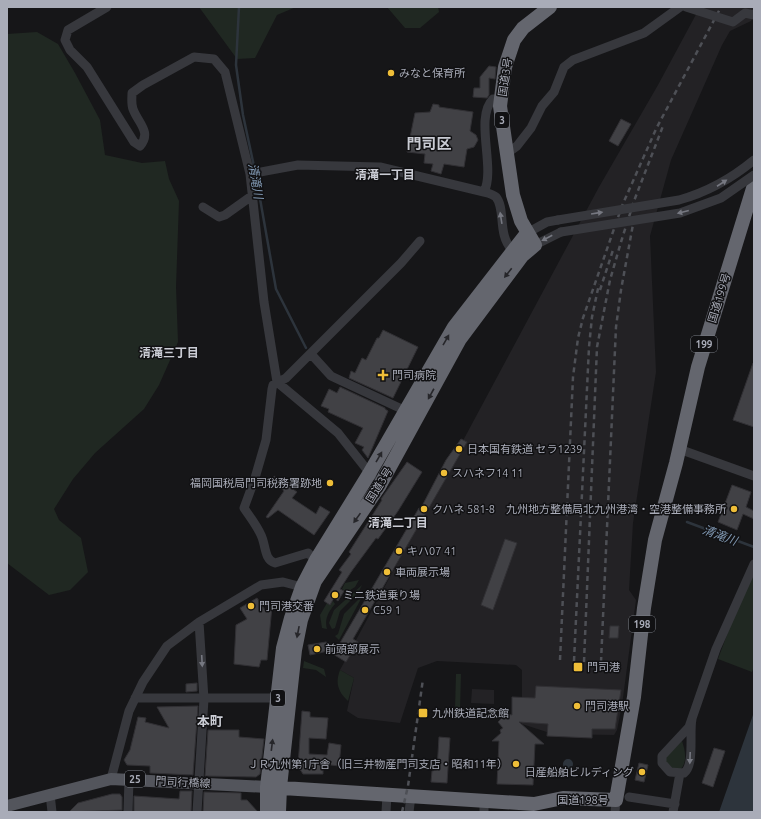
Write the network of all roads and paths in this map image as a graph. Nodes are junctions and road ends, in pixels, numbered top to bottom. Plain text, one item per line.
1 (107, 7) edge
2 (550, 7) edge
3 (680, 7) edge
4 (686, 7) edge
5 (754, 16) edge
6 (501, 100) junction
7 (506, 154) junction
8 (754, 160) edge
9 (250, 174) junction
10 (754, 175) edge
11 (754, 185) edge
12 (484, 192) junction
13 (253, 195) junction
14 (203, 207) dead end
15 (754, 208) edge
16 (527, 233) junction
17 (737, 240) junction
18 (420, 241) dead end
19 (535, 245) junction
20 (512, 250) junction
21 (310, 354) junction
22 (277, 382) junction
23 (406, 411) junction
24 (679, 450) junction
25 (369, 474) junction
26 (754, 476) edge
27 (380, 484) junction
28 (316, 560) junction
29 (754, 564) edge
30 (302, 587) junction
31 (199, 622) junction
32 (135, 698) junction
33 (284, 698) junction
34 (204, 699) junction
35 (692, 719) junction
36 (680, 773) junction
37 (111, 779) junction
38 (129, 779) junction
39 (198, 787) junction
40 (273, 787) junction
41 (50, 794) junction
42 (387, 795) junction
43 (412, 796) junction
44 (620, 803) edge
45 (7, 806) edge
46 (484, 806) edge
47 (674, 808) edge
48 (52, 812) edge
49 (128, 812) edge
50 (197, 812) edge
51 (267, 812) edge
52 (279, 812) edge
53 (386, 812) edge
54 (409, 812) edge

1 - 9 street
2 - 6 highway, 国道3号 / 3
3 - 7 street
4 - 5 street, bridge
6 - 7 highway, 国道3号 / 3
6 - 12 street
7 - 16 highway, 国道3号 / 3
16 -> 8 street, bridge
9 - 12 street
9 - 13 street
10 -> 19 street, bridge
11 - 17 highway, 国道199号 / 199
20 -> 12 street
13 - 14 street
13 - 22 street
15 - 17 highway, 国道199号 / 199
16 - 19 highway, 国道3号 / 3
16 - 20 highway, 国道3号 / 3
17 - 24 highway, 国道199号 / 199
18 - 21 street
19 -> 27 highway, 国道3号 / 3
23 -> 20 highway, 国道3号 / 3
21 - 22 street
21 - 23 street
22 - 25 street
22 - 28 street
25 -> 23 highway, 国道3号 / 3
24 - 26 street
24 - 44 highway, 国道198号 / 198
25 - 27 street
25 - 28 highway, 国道3号 / 3
27 -> 33 highway, 国道3号 / 3
28 - 30 highway, 国道3号 / 3
29 - 35 street
30 - 31 street
30 - 33 highway, 国道3号 / 3
31 - 32 street
31 -> 34 street
32 - 34 street
32 - 37 street
33 - 34 street
33 - 40 highway, 国道3号 / 3
34 - 39 street
35 -> 36 street
35 - 36 street
36 - 47 street
37 - 38 main road, 門司行橋線 / 25
37 - 41 main road, 門司行橋線 / 25
38 - 39 main road, 門司行橋線 / 25
38 - 49 street
39 - 40 main road, 門司行橋線 / 25
39 - 50 street
40 - 42 highway, 国道198号
40 - 51 highway, 国道3号 / 3
40 - 52 highway, 国道3号 / 3
41 - 45 main road, 門司行橋線 / 25
41 - 48 street
42 - 43 highway, 国道198号
42 - 53 street
43 - 46 highway, 国道198号
43 - 54 street
44 - 46 highway, 国道198号
44 - 47 street

